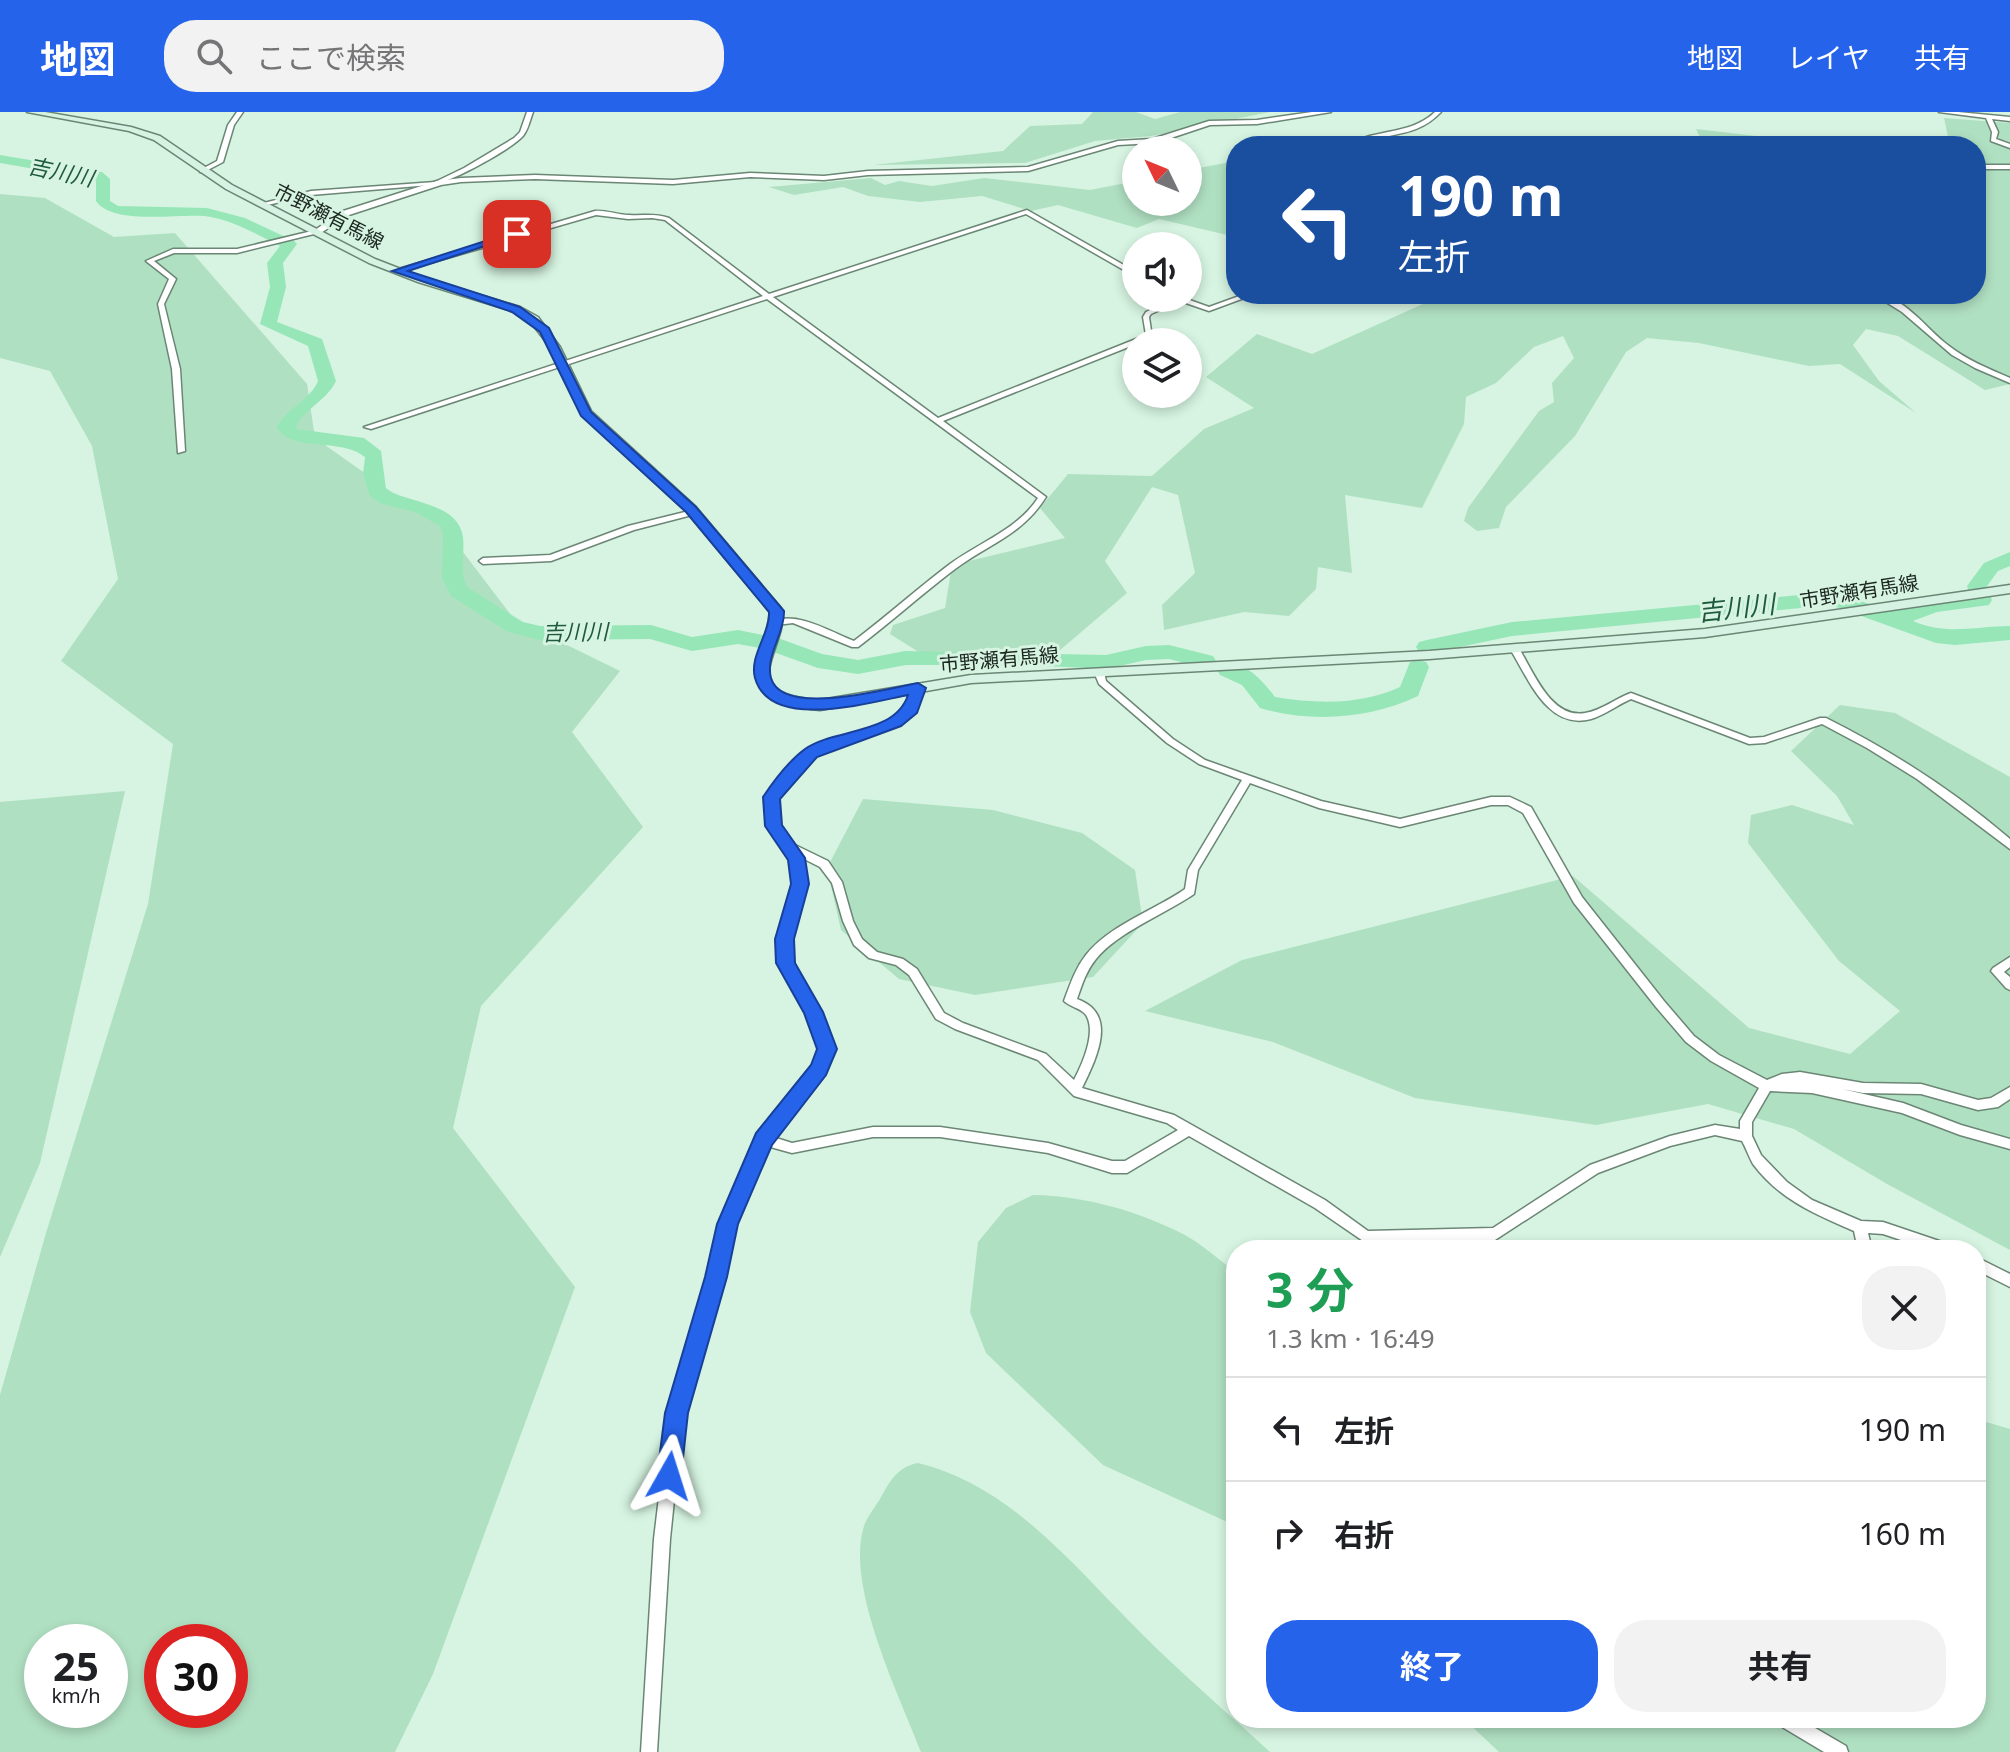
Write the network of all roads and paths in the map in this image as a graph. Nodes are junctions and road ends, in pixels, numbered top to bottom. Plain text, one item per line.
1 (31, 112) edge
2 (240, 112) edge
3 (530, 112) edge
4 (1327, 112) edge
5 (1438, 112) edge
6 (1942, 112) edge
7 (1989, 118) junction
8 (2010, 119) edge
9 (1384, 136) edge
10 (2010, 146) edge
11 (1986, 167) edge
12 (2010, 167) edge
13 (202, 171) junction
14 (439, 182) junction
15 (263, 204) junction
16 (310, 233) junction
17 (1122, 267) edge
18 (397, 271) junction
19 (768, 297) junction
20 (1226, 303) edge
21 (1898, 304) edge
22 (1202, 307) edge
23 (1150, 312) edge
24 (563, 365) junction
25 (2010, 381) edge
26 (937, 421) junction
27 (368, 427) dead end
28 (181, 451) dead end
29 (693, 512) junction
30 (483, 561) dead end
31 (2010, 589) edge
32 (777, 624) junction
33 (1515, 649) junction
34 (1099, 672) junction
35 (918, 688) junction
36 (1247, 780) junction
37 (785, 844) junction
38 (2010, 845) edge
39 (2010, 961) edge
40 (2010, 985) edge
41 (1767, 1086) junction
42 (1075, 1089) junction
43 (2010, 1092) edge
44 (1187, 1131) junction
45 (1746, 1136) junction
46 (764, 1139) junction
47 (2010, 1144) edge
48 (1860, 1227) junction
49 (1863, 1240) edge
50 (1919, 1240) edge
51 (1986, 1268) edge
52 (2010, 1281) edge
53 (1804, 1728) edge
54 (649, 1752) edge
55 (1840, 1752) edge

1 - 13 main road, 市野瀬有馬線
2 - 13 street
3 - 14 street
4 - 14 street
5 - 9 street
6 - 7 street
7 - 8 street
7 - 10 street
11 - 12 street
13 - 15 main road, 市野瀬有馬線
14 - 15 street
14 - 16 street
15 - 16 main road, 市野瀬有馬線
16 - 18 main road, 市野瀬有馬線
16 - 28 street
17 - 19 street
18 - 19 street
18 - 24 main road, 市野瀬有馬線
19 - 24 street
19 - 26 street
20 - 22 street
21 - 25 street
23 - 26 street
24 - 27 street
24 - 29 main road, 市野瀬有馬線
26 - 32 street
29 - 30 street
29 - 32 main road, 市野瀬有馬線
31 - 33 main road, 市野瀬有馬線
32 - 35 main road, 市野瀬有馬線
33 - 34 main road, 市野瀬有馬線
33 - 38 street
34 - 35 main road, 市野瀬有馬線
34 - 36 street
35 - 37 street
36 - 41 street
36 - 42 street
37 - 42 street
37 - 46 street
39 - 40 street
41 - 43 street
41 - 45 street
41 - 47 street
42 - 44 street
44 - 45 street
44 - 46 street
45 - 48 street
46 - 54 street
48 - 49 street
48 - 50 street
51 - 52 street
53 - 55 street

